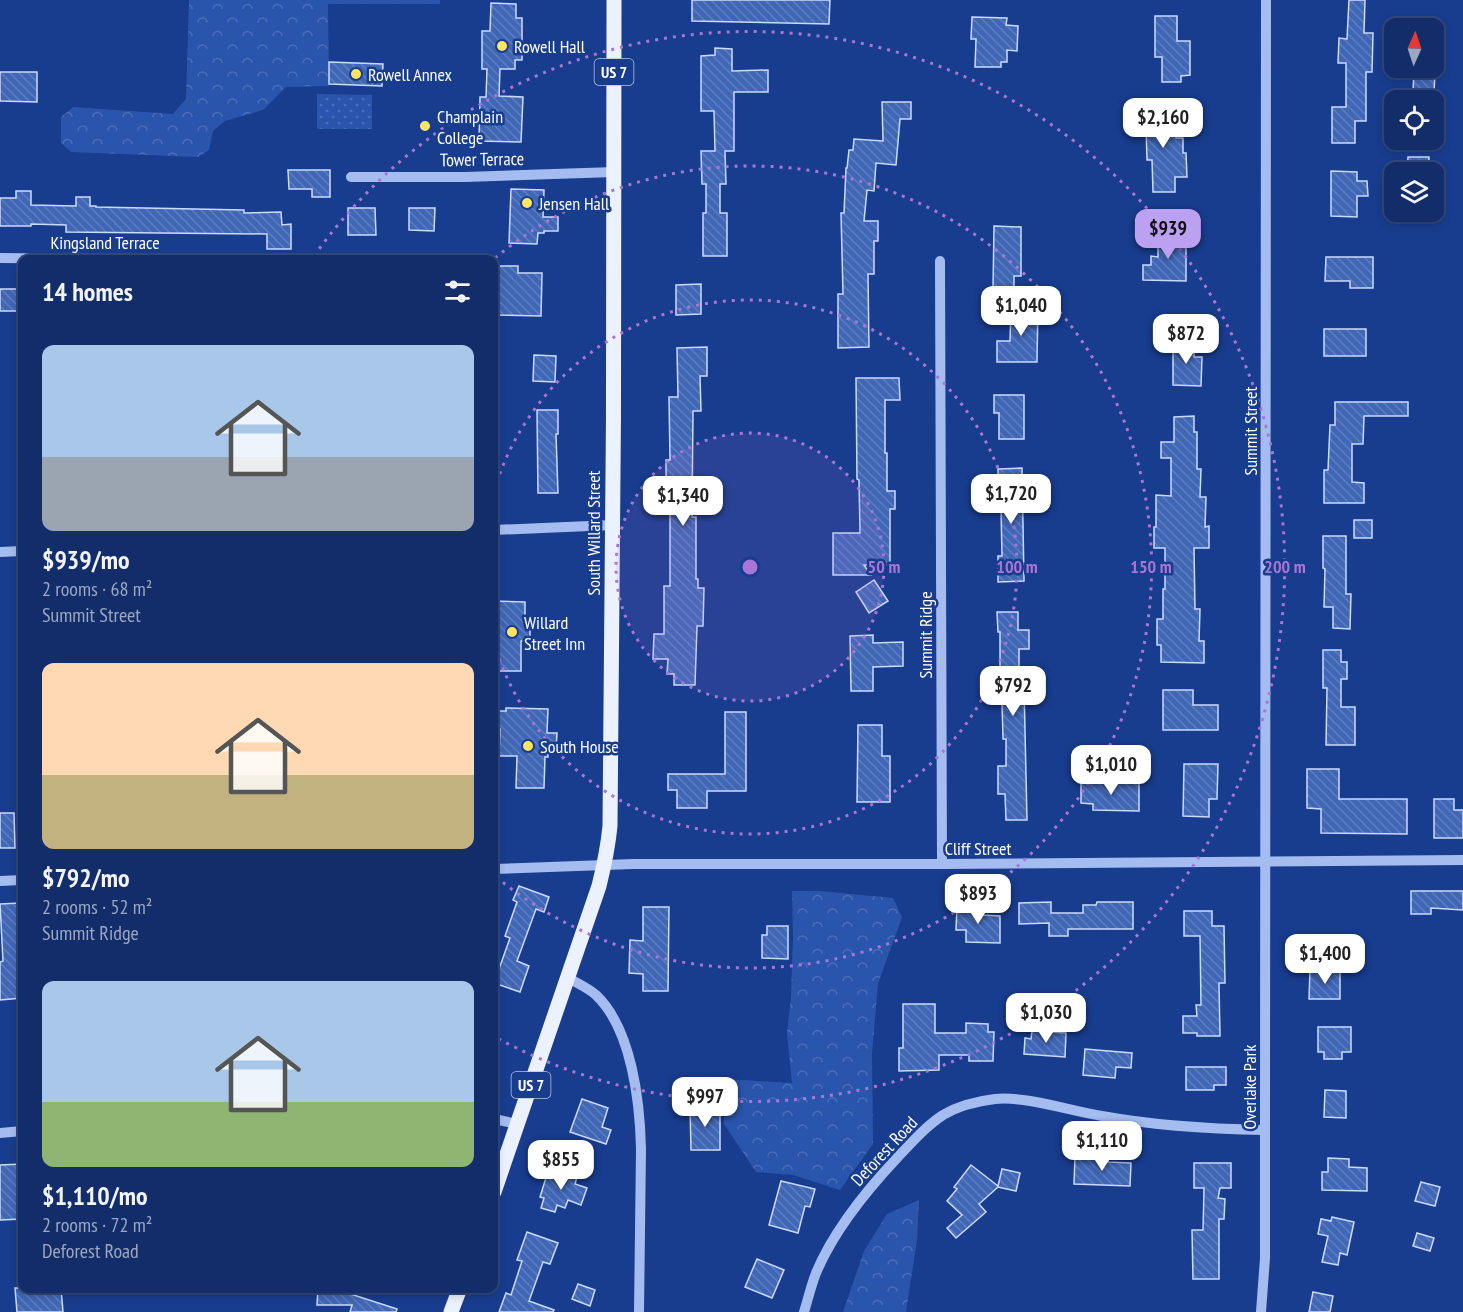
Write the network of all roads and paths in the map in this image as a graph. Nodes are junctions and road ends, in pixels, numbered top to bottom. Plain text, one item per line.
1 (614, 0) edge
2 (1266, 0) edge
3 (615, 172) junction
4 (351, 177) dead end
5 (0, 258) edge
6 (18, 258) edge
7 (940, 261) dead end
8 (613, 525) junction
9 (498, 530) edge
10 (18, 551) edge
11 (0, 552) edge
12 (1463, 860) edge
13 (1265, 862) junction
14 (605, 864) junction
15 (942, 864) junction
16 (498, 869) edge
17 (18, 880) edge
18 (0, 881) edge
19 (568, 978) junction
20 (498, 1120) edge
21 (517, 1125) junction
22 (1265, 1130) junction
23 (18, 1131) edge
24 (0, 1133) edge
25 (498, 1180) edge
26 (458, 1293) edge
27 (452, 1312) edge
28 (639, 1312) edge
29 (804, 1312) edge
30 (1261, 1312) edge

1 - 3 main road, South Willard Street / US 7
2 - 13 street, Summit Street
3 - 4 street, Tower Terrace
3 - 8 main road, South Willard Street / US 7
5 - 6 street, Kingsland Terrace
7 - 15 street, Summit Ridge
8 - 9 street
8 - 14 main road, South Willard Street / US 7
10 - 11 street
12 - 13 street, Cliff Street
13 - 15 street, Cliff Street
13 - 22 street, Overlake Park
14 - 15 street, Cliff Street
14 - 16 street, Cliff Street
14 - 19 main road, South Willard Street / US 7
17 - 18 street
19 - 21 main road, South Willard Street / US 7
19 - 28 street
20 - 21 street
21 - 25 main road, South Willard Street / US 7
22 - 29 street, Deforest Road
22 - 30 street, Overlake Park
23 - 24 street
26 - 27 main road

